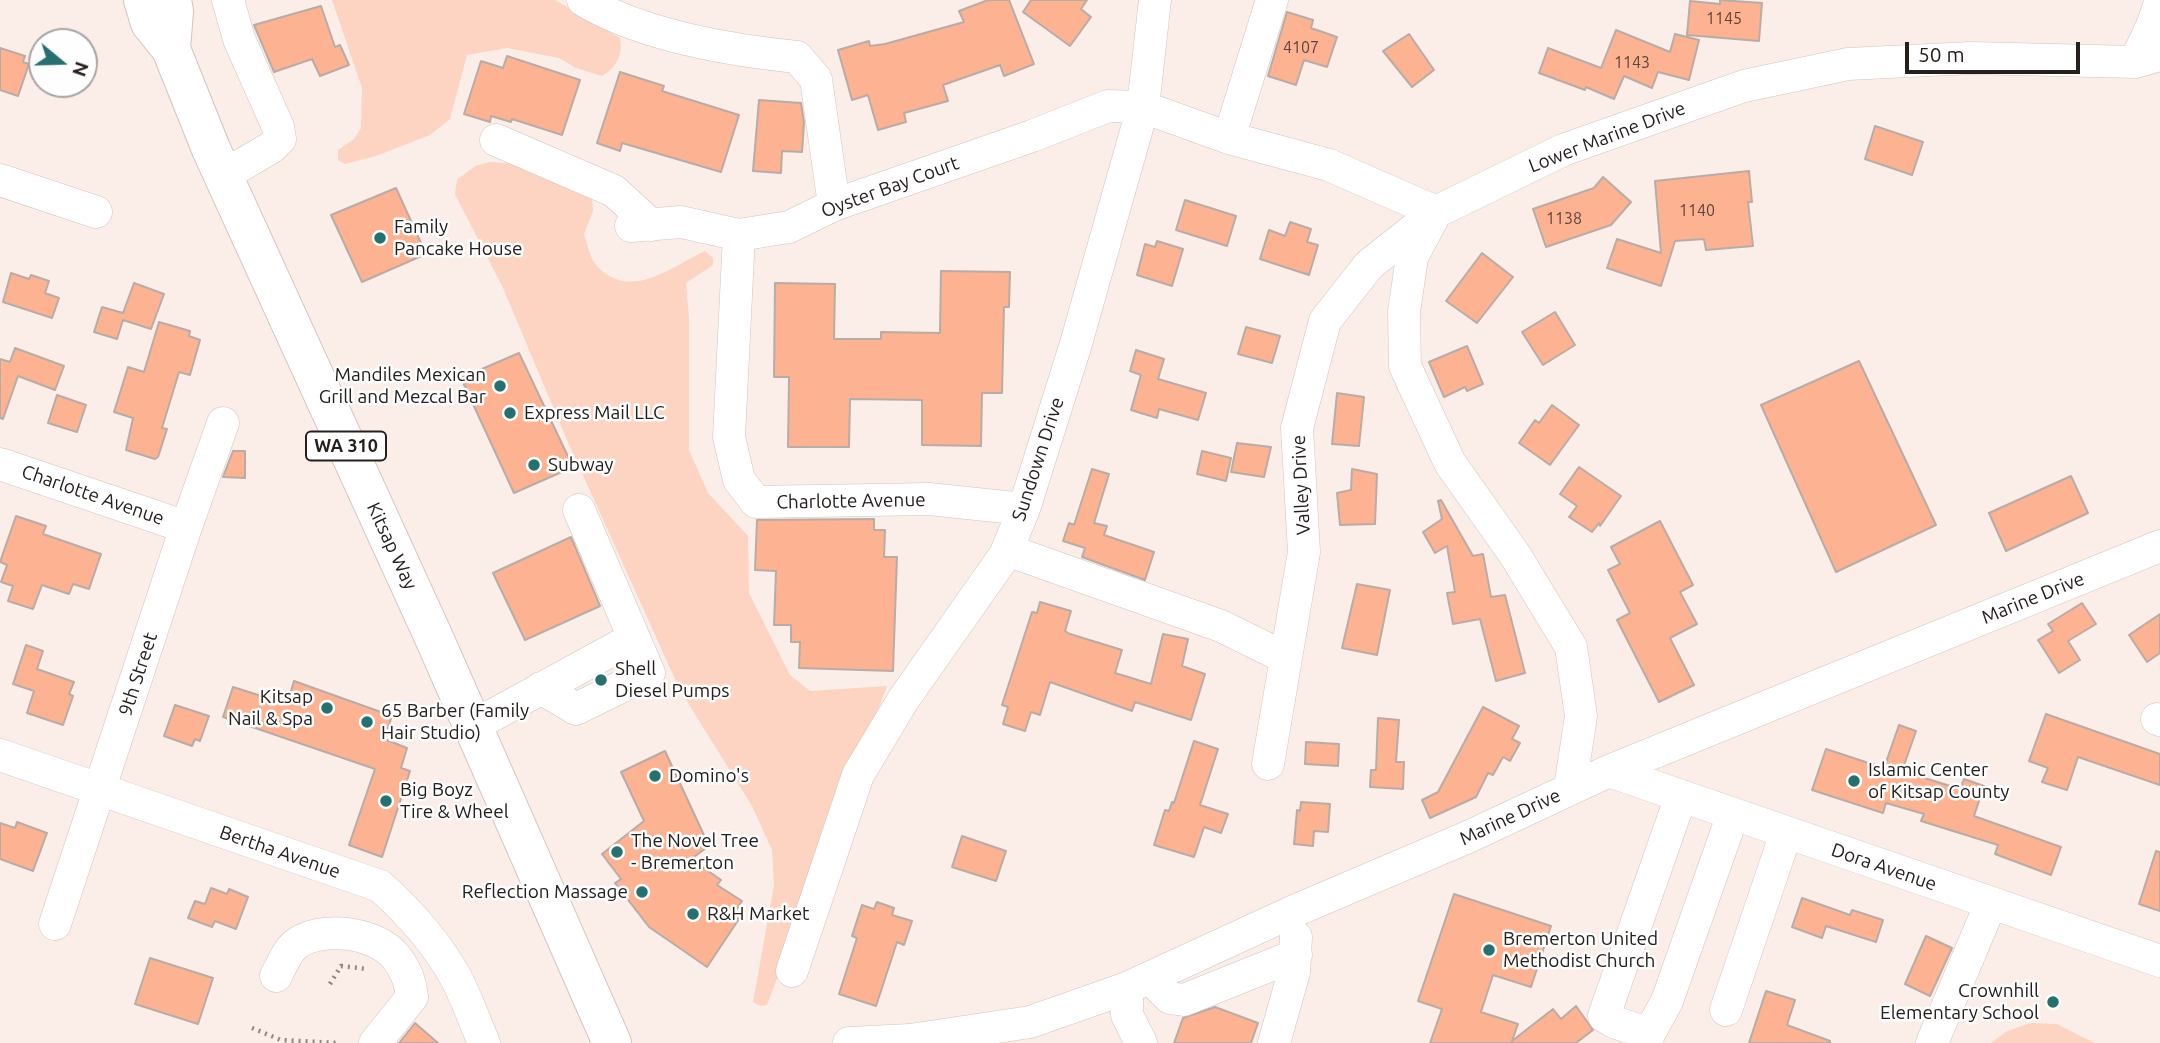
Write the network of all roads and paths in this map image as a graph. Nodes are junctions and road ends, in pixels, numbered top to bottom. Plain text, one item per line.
1 (143, 0) edge
2 (172, 0) edge
3 (228, 0) edge
4 (583, 0) edge
5 (1155, 0) edge
6 (1272, 0) edge
7 (2160, 2) edge
8 (172, 49) junction
9 (2147, 58) edge
10 (1143, 107) junction
11 (1229, 138) junction
12 (496, 140) dead end
13 (223, 176) junction
14 (0, 180) edge
15 (834, 205) junction
16 (96, 212) dead end
17 (1436, 212) junction
18 (739, 235) junction
19 (223, 423) dead end
20 (0, 464) edge
21 (1024, 509) junction
22 (579, 510) dead end
23 (186, 527) junction
24 (2160, 547) edge
25 (1007, 550) junction
26 (1286, 658) junction
27 (473, 726) junction
28 (0, 755) edge
29 (1268, 764) dead end
30 (1609, 771) junction
31 (1570, 788) junction
32 (101, 789) junction
33 (1681, 796) junction
34 (1732, 814) junction
35 (1786, 833) junction
36 (1991, 903) junction
37 (1292, 912) junction
38 (55, 925) dead end
39 (1296, 955) junction
40 (2160, 961) edge
41 (373, 970) dead end
42 (792, 971) dead end
43 (276, 975) dead end
44 (1139, 983) junction
45 (330, 984) dead end
46 (1727, 1010) dead end
47 (253, 1028) dead end
48 (1039, 1032) edge
49 (1609, 1033) edge
50 (337, 1043) edge
51 (376, 1043) edge
52 (484, 1043) edge
53 (612, 1043) edge
54 (865, 1043) edge
55 (1142, 1043) edge
56 (1274, 1043) edge
57 (1932, 1043) edge

1 - 8 main road, Kitsap Way / WA 310
2 - 8 main road, Kitsap Way / WA 310
3 - 13 street
4 - 15 street
5 - 10 street, Sundown Drive
6 - 11 street
7 - 9 street
8 - 13 main road, Kitsap Way / WA 310
9 - 17 street, Lower Marine Drive
10 - 11 street
10 - 15 street, Oyster Bay Court
10 - 21 street, Sundown Drive
11 - 17 street
12 - 18 street, Oyster Bay Court
13 - 27 main road, Kitsap Way / WA 310
14 - 16 street
15 - 18 street, Oyster Bay Court
17 - 26 street, Valley Drive
17 - 31 street
18 - 21 street, Charlotte Avenue
19 - 23 street, 9th Street
20 - 23 street, Charlotte Avenue
21 - 25 street, Sundown Drive
22 - 27 street
23 - 32 street, 9th Street
24 - 30 street, Marine Drive
25 - 26 street
25 - 42 street, Sundown Drive
26 - 29 street, Valley Drive
27 - 53 main road, Kitsap Way / WA 310
28 - 32 street, Bertha Avenue
30 - 31 street, Marine Drive
30 - 33 street, Dora Avenue
31 - 37 street, Marine Drive
32 - 38 street, 9th Street
32 - 52 street, Bertha Avenue
33 - 34 street, Dora Avenue
33 - 49 street
34 - 35 street, Dora Avenue
34 - 49 street
35 - 36 street, Dora Avenue
35 - 46 street
36 - 40 street, Dora Avenue
36 - 57 street
37 - 39 street
37 - 44 street, Marine Drive
39 - 44 street
39 - 56 street
41 - 45 path
43 - 51 street
44 - 48 street, Marine Drive
44 - 55 street
47 - 50 path
48 - 54 street, Marine Drive

